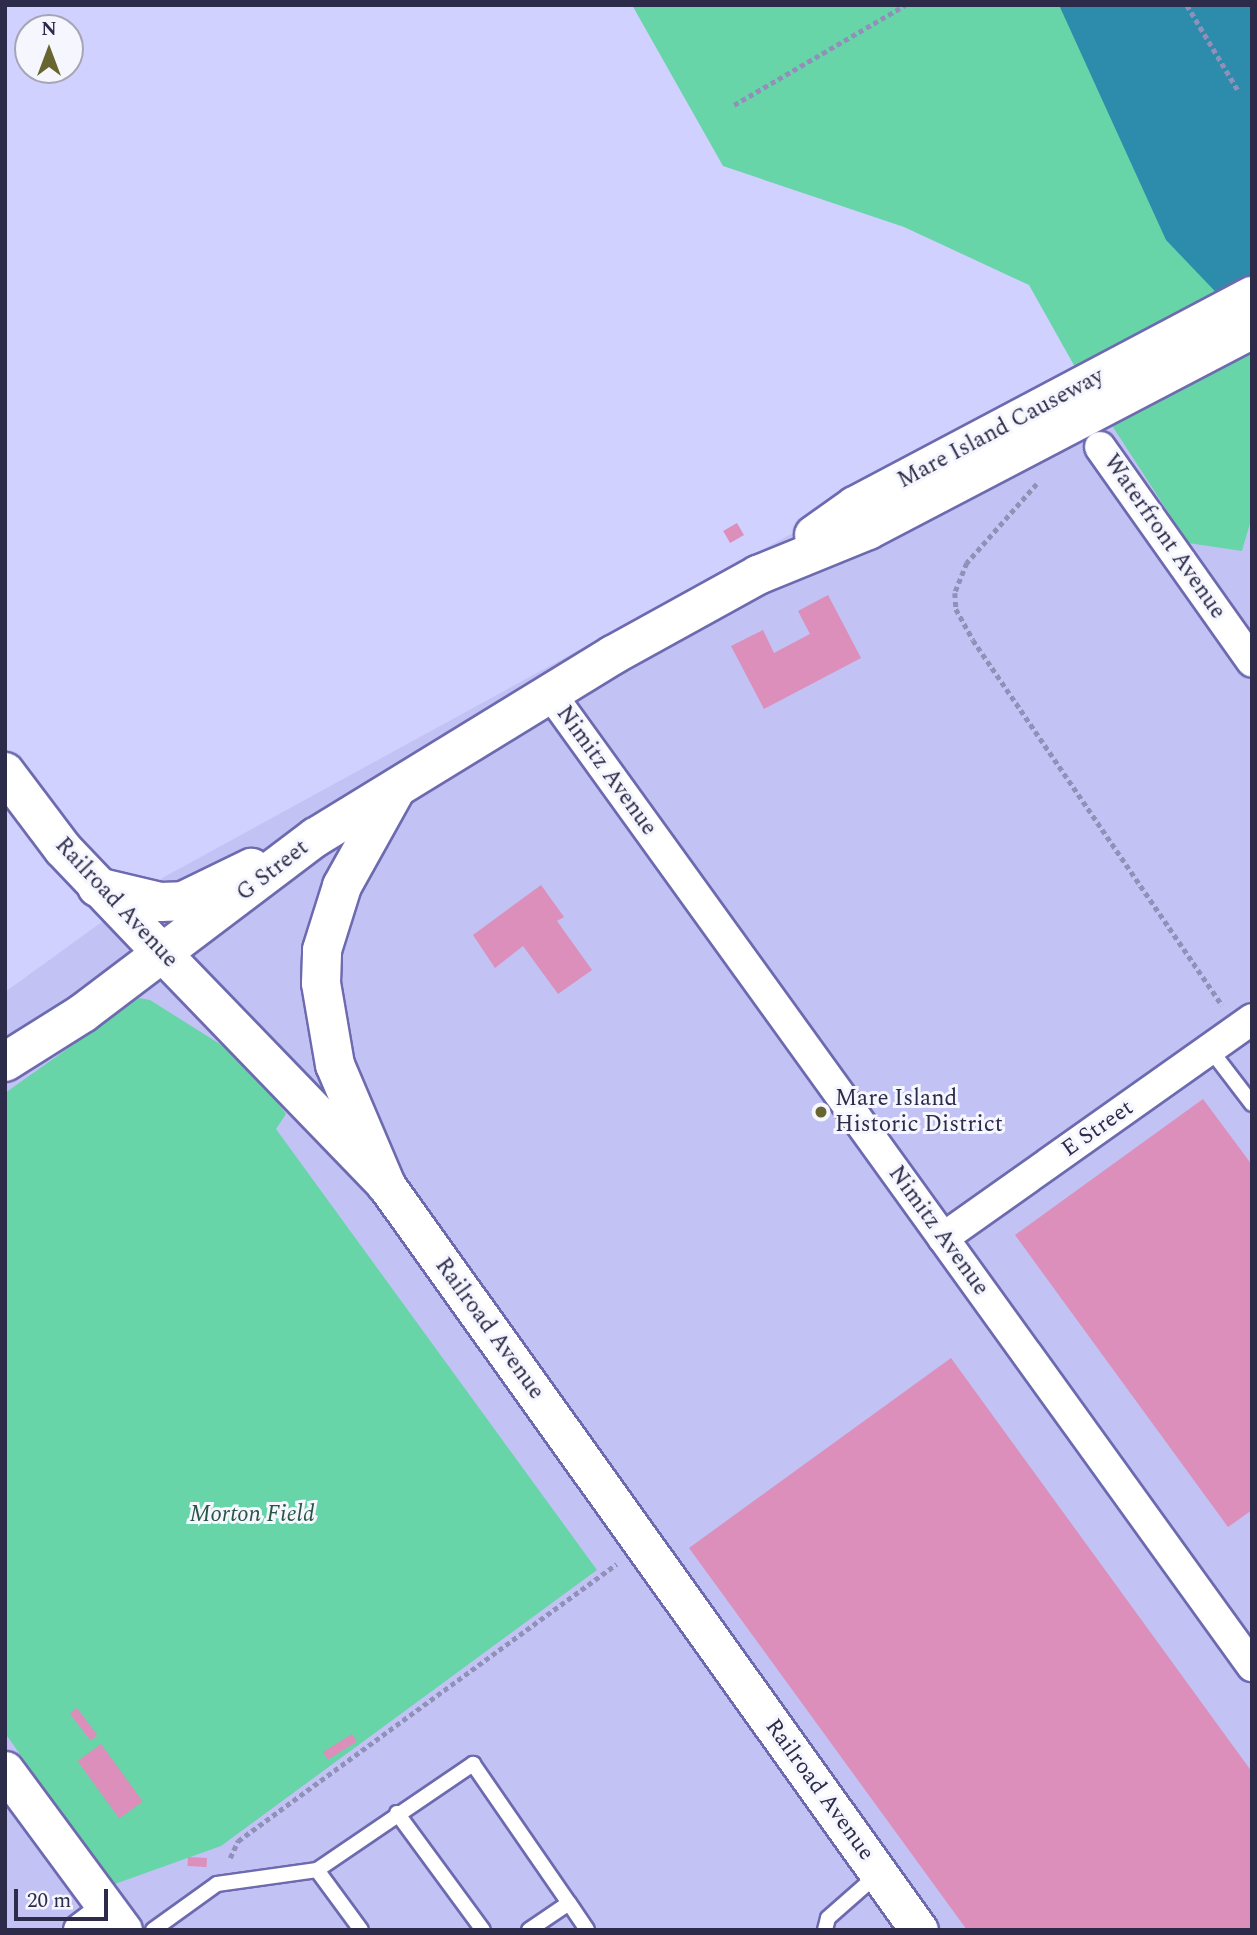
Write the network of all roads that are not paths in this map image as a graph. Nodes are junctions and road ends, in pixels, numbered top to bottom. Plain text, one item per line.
1 (1252, 296) edge
2 (1252, 330) edge
3 (1100, 447) dead end
4 (862, 518) junction
5 (1252, 662) edge
6 (550, 693) junction
7 (5, 772) edge
8 (397, 787) junction
9 (316, 837) junction
10 (97, 887) junction
11 (163, 954) junction
12 (1245, 1024) edge
13 (1210, 1049) junction
14 (5, 1062) edge
15 (1252, 1104) edge
16 (386, 1185) junction
17 (943, 1238) junction
18 (1252, 1666) edge
19 (5, 1770) edge
20 (397, 1813) junction
21 (317, 1870) junction
22 (878, 1873) junction
23 (569, 1903) junction
24 (103, 1923) edge
25 (153, 1930) edge
26 (361, 1930) edge
27 (483, 1930) edge
28 (529, 1930) edge
29 (587, 1930) edge
30 (825, 1930) edge
31 (919, 1930) edge

1 - 4 main road, Mare Island Causeway
2 - 4 main road, Mare Island Causeway
3 - 5 street, Waterfront Avenue
4 - 6 main road, Mare Island Causeway
6 - 8 main road, G Street
6 - 17 street, Nimitz Avenue
7 - 10 main road, Railroad Avenue
8 - 9 main road, G Street
8 - 16 main road
9 - 10 main road
9 - 11 main road, G Street
10 - 11 main road, Railroad Avenue
11 - 14 main road, G Street
11 - 16 street, Railroad Avenue
12 - 13 street, E Street
13 - 15 lane
13 - 17 street, E Street
16 - 22 street, Railroad Avenue
17 - 18 street, Nimitz Avenue
19 - 24 street
20 - 21 lane
20 - 23 lane
20 - 27 lane
21 - 25 lane
21 - 26 lane
22 - 30 lane
22 - 31 street, Railroad Avenue
23 - 28 lane
23 - 29 lane

